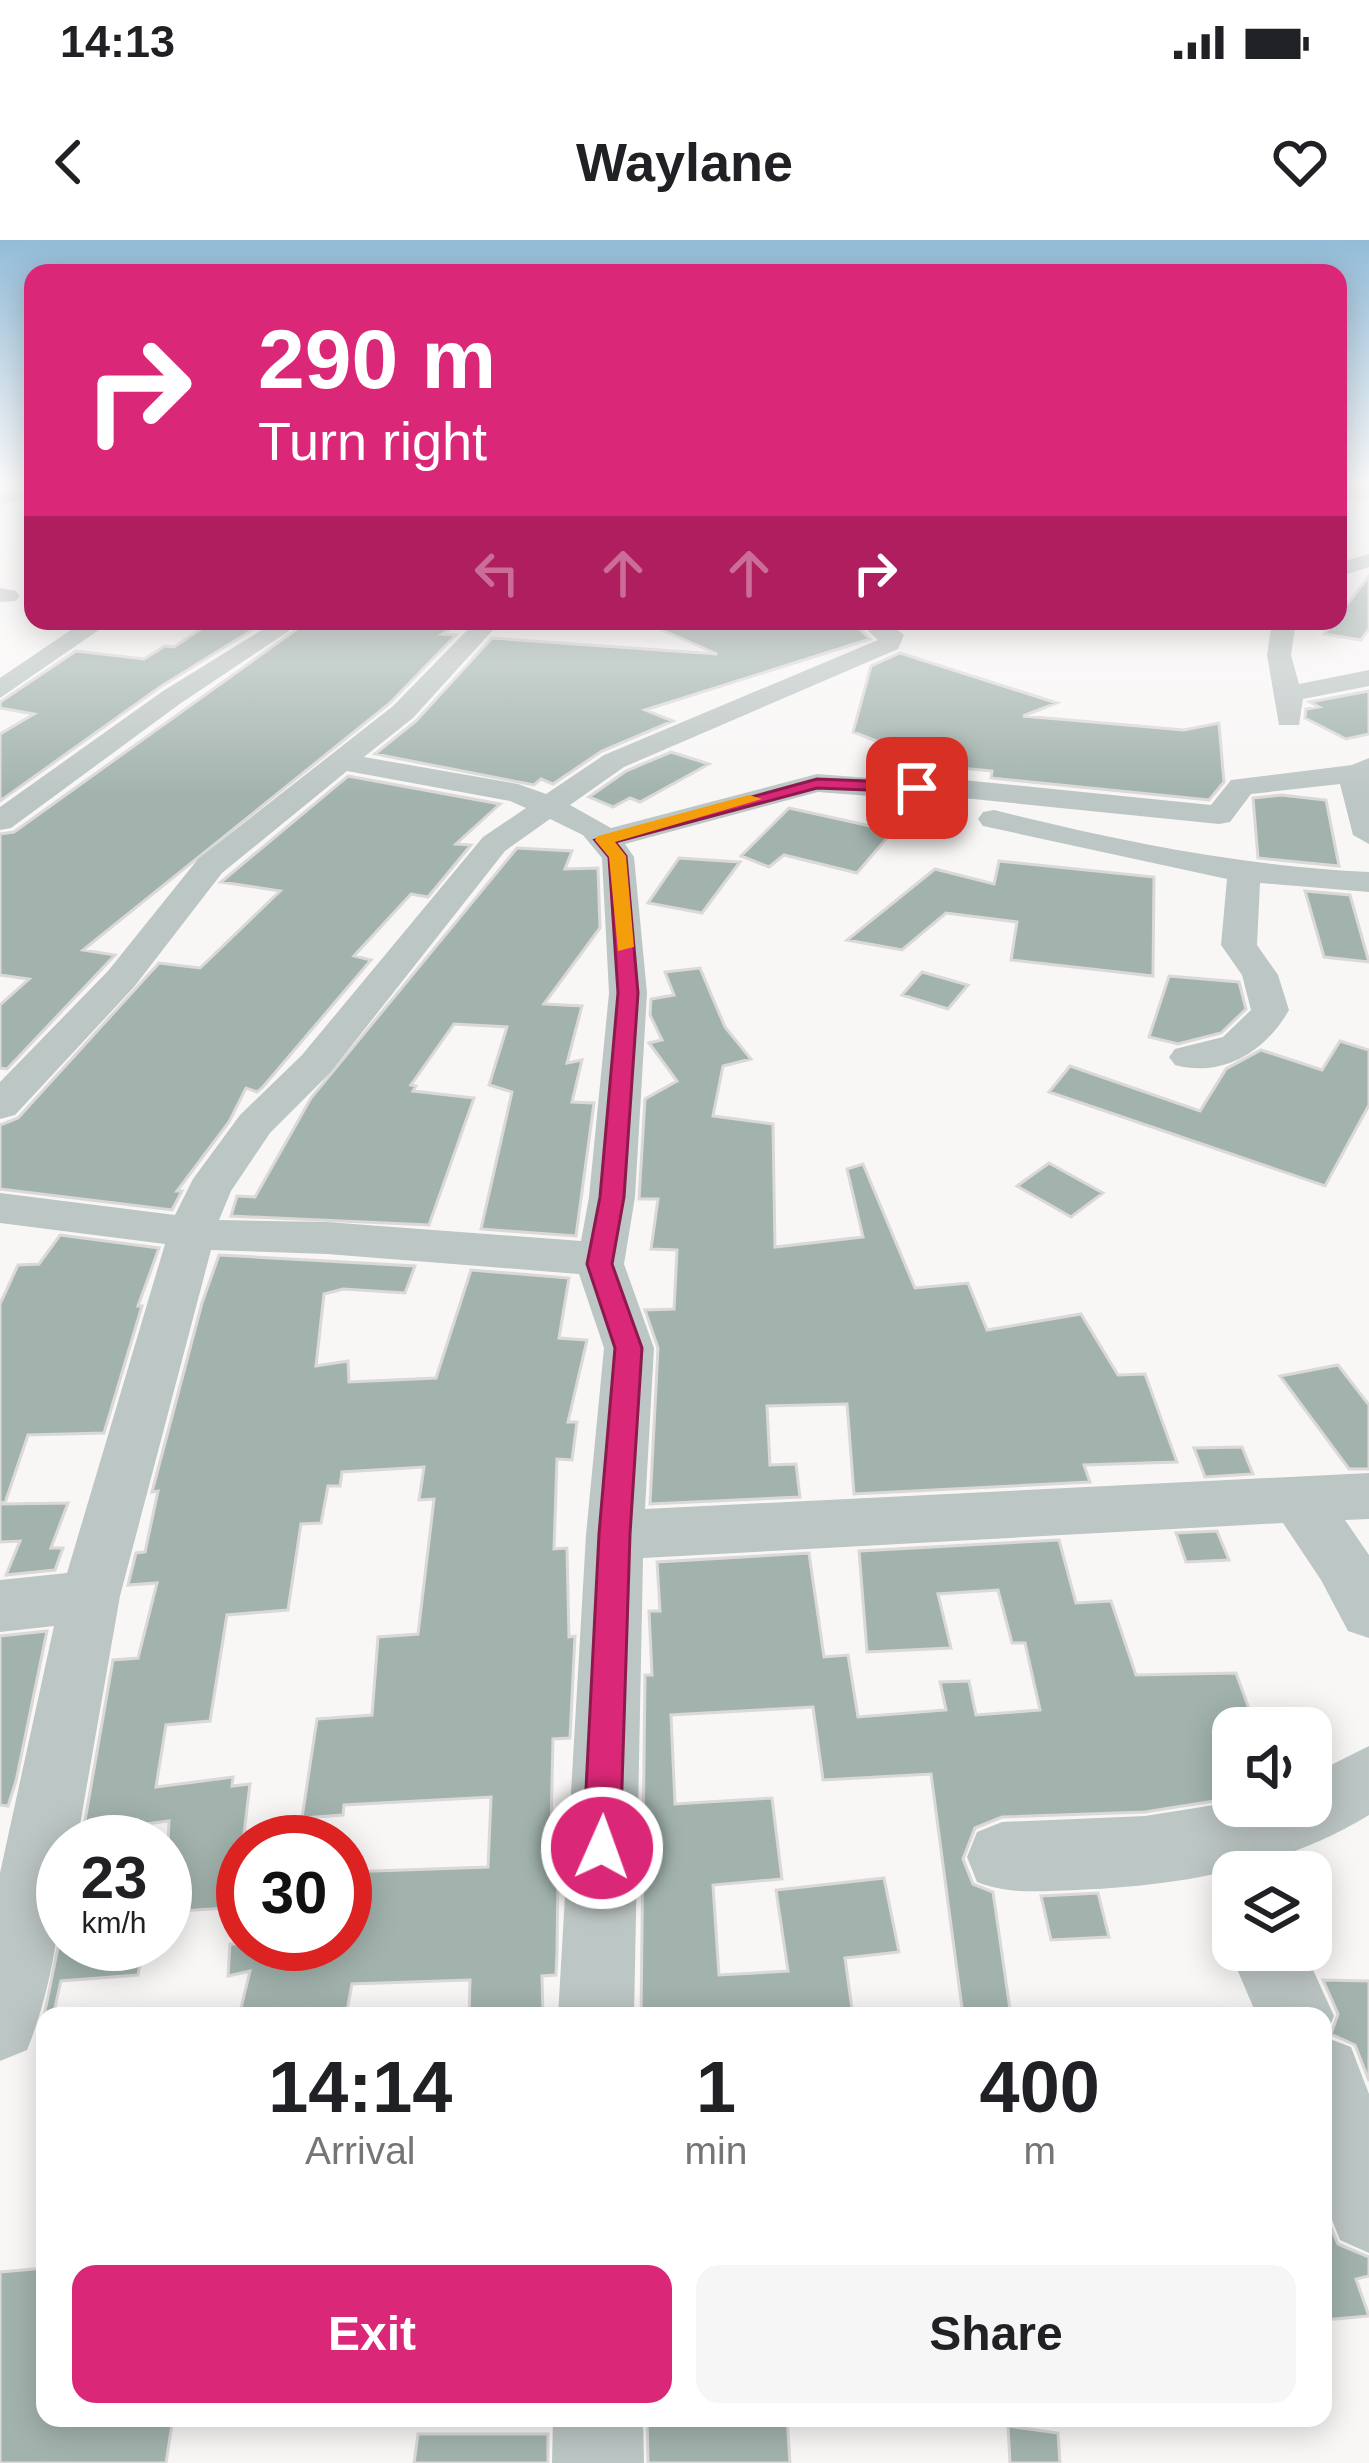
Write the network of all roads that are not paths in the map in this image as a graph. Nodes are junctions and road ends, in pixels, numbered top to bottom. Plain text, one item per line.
1 (87, 630) edge
2 (278, 630) edge
3 (480, 630) edge
4 (884, 630) edge
5 (1291, 630) edge
6 (1365, 668) edge
7 (0, 690) edge
8 (344, 762) junction
9 (1364, 770) edge
10 (909, 790) junction
11 (550, 806) junction
12 (0, 821) edge
13 (1369, 835) edge
14 (604, 840) junction
15 (1244, 869) junction
16 (1369, 882) edge
17 (1189, 1057) dead end
18 (0, 1106) edge
19 (0, 1208) edge
20 (190, 1233) junction
21 (599, 1264) junction
22 (1369, 1496) edge
23 (1299, 1502) junction
24 (615, 1534) junction
25 (90, 1596) junction
26 (0, 1606) edge
27 (1369, 1612) edge
28 (1369, 1778) edge
29 (1239, 1851) edge
30 (20, 1853) edge
31 (1002, 1857) dead end
32 (1212, 1861) edge
33 (1276, 1971) edge
34 (596, 2007) edge
35 (1292, 2007) edge
36 (0, 2023) edge
37 (1332, 2102) edge
38 (1369, 2211) edge
39 (598, 2427) edge
40 (598, 2463) edge

1 - 7 street
2 - 12 street
3 - 8 street
4 - 11 street
5 - 6 street
8 - 11 street
8 - 18 street
9 - 10 street
9 - 13 street
10 - 14 street
10 - 15 street
11 - 14 street
11 - 20 street
14 - 21 street
15 - 16 street
15 - 17 street
19 - 20 street
20 - 21 street
20 - 25 street
21 - 24 street
22 - 23 street
23 - 24 street
23 - 27 street
24 - 34 street
25 - 26 street
25 - 30 street
28 - 29 street
30 - 36 street
31 - 32 street
33 - 35 street
37 - 38 street
39 - 40 street

